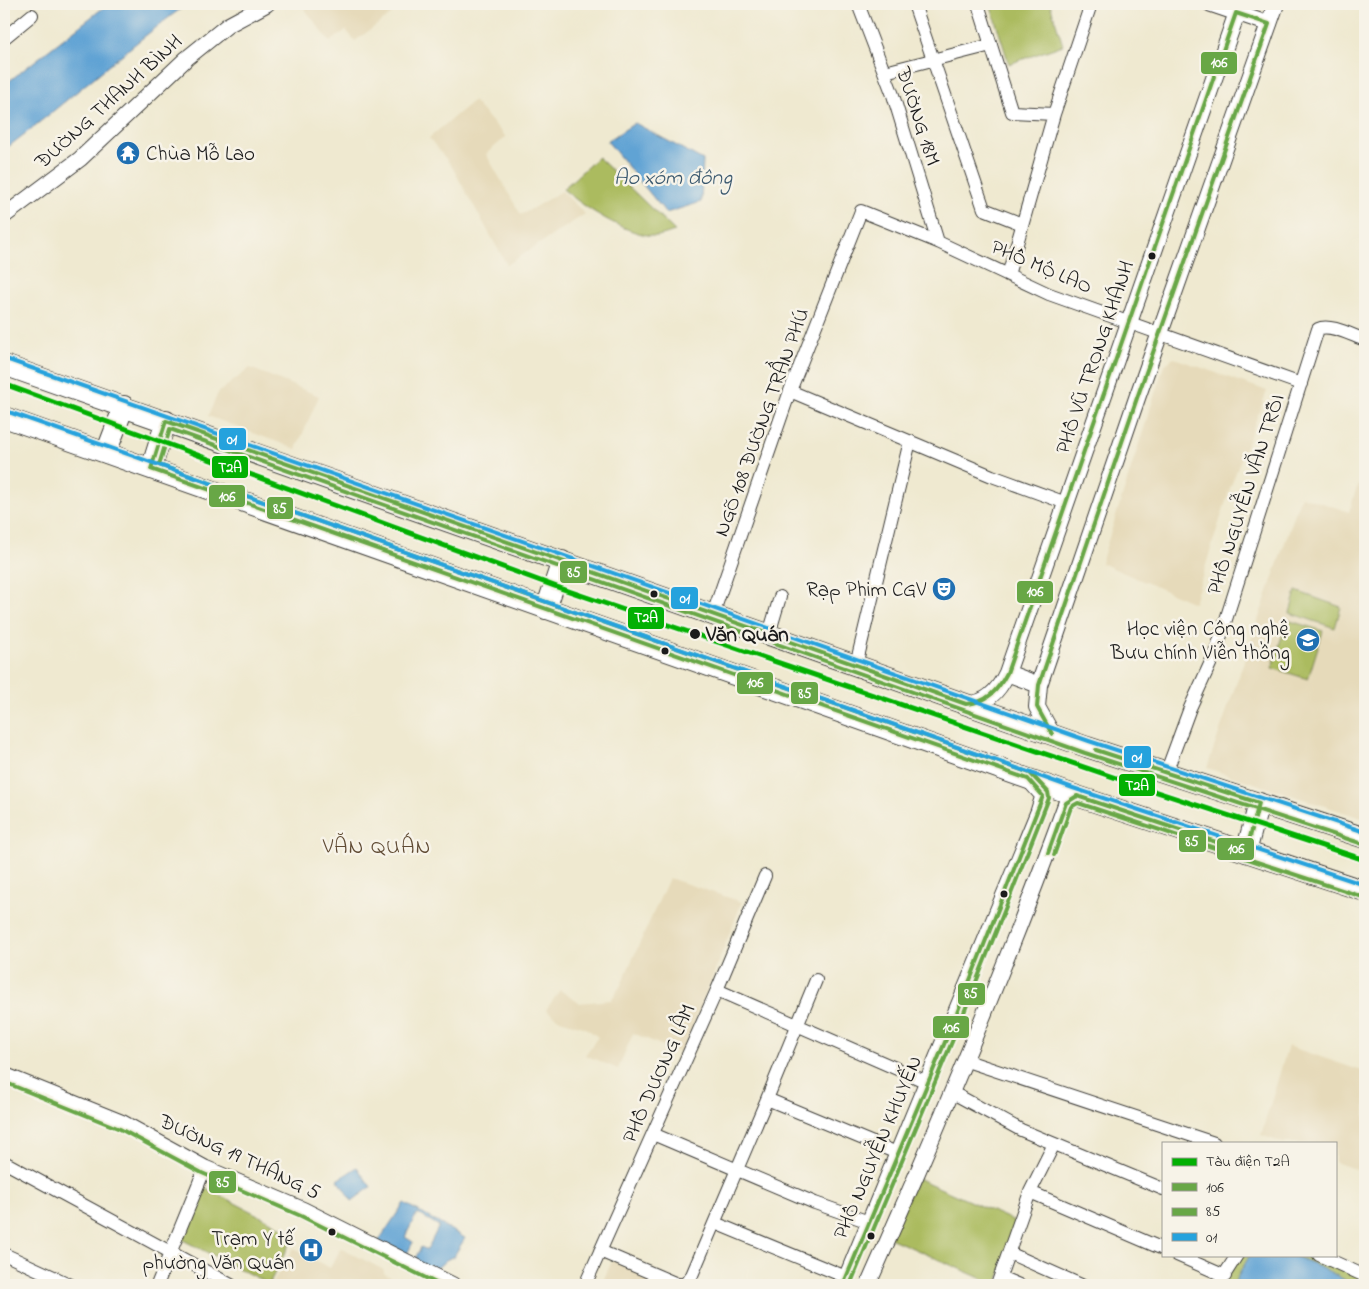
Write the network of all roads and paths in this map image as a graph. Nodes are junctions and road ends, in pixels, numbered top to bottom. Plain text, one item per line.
1 (267, 4) edge
2 (858, 4) edge
3 (914, 4) edge
4 (978, 4) edge
5 (1091, 4) edge
6 (1210, 4) edge
7 (1276, 4) edge
8 (1238, 8) edge
9 (32, 15) dead end
10 (1269, 24) junction
11 (4, 38) edge
12 (990, 45) junction
13 (933, 60) junction
14 (885, 72) junction
15 (1054, 114) junction
16 (4, 216) edge
17 (1022, 224) junction
18 (938, 242) junction
19 (848, 243) joint
20 (1008, 275) junction
21 (1129, 322) junction
22 (1161, 335) junction
23 (1365, 340) edge
24 (4, 365) edge
25 (1301, 384) junction
26 (790, 391) junction
27 (124, 406) junction
28 (4, 417) edge
29 (166, 421) junction
30 (910, 441) junction
31 (106, 453) junction
32 (151, 469) junction
33 (1066, 503) junction
34 (562, 561) junction
35 (780, 597) dead end
36 (546, 609) junction
37 (713, 614) junction
38 (769, 634) junction
39 (856, 665) junction
40 (1007, 674) junction
41 (1039, 685) junction
42 (966, 704) junction
43 (1052, 734) junction
44 (1166, 773) junction
45 (1028, 779) junction
46 (1077, 796) junction
47 (1260, 803) junction
48 (1036, 816) junction
49 (1058, 823) junction
50 (1365, 838) edge
51 (1246, 852) junction
52 (765, 876) dead end
53 (1365, 891) edge
54 (816, 980) dead end
55 (717, 990) junction
56 (799, 1025) junction
57 (966, 1061) junction
58 (4, 1075) edge
59 (927, 1082) junction
60 (953, 1093) junction
61 (767, 1099) junction
62 (652, 1134) junction
63 (1211, 1142) edge
64 (1054, 1144) junction
65 (897, 1153) junction
66 (4, 1162) edge
67 (206, 1168) junction
68 (737, 1171) junction
69 (1162, 1189) edge
70 (1030, 1192) junction
71 (868, 1222) junction
72 (715, 1223) junction
73 (1162, 1249) edge
74 (600, 1251) junction
75 (171, 1252) junction
76 (1009, 1253) junction
77 (4, 1254) edge
78 (1179, 1256) edge
79 (1236, 1256) edge
80 (1321, 1256) edge
81 (1365, 1276) edge
82 (1221, 1280) edge
83 (845, 1281) edge
84 (998, 1281) edge
85 (71, 1285) edge
86 (157, 1285) edge
87 (231, 1285) edge
88 (453, 1285) edge
89 (585, 1285) edge
90 (868, 1285) edge
91 (1019, 1285) edge
92 (1081, 1285) edge

1 - 16 street, ĐƯỜNG THANH BÌNH
2 - 14 street, ĐƯỜNG 18M
3 - 13 street
4 - 12 street
5 - 15 street
6 - 8 street
7 - 10 main road
8 - 10 street
8 - 21 main road, PHỐ VŨ TRỌNG KHÁNH
9 - 11 street
10 - 22 main road
12 - 13 street
12 - 15 street
13 - 14 street
13 - 17 street
14 - 18 street, ĐƯỜNG 18M
15 - 17 street
17 - 20 street
18 - 19 street, PHỐ MỘ LAO
18 - 20 street, PHỐ MỘ LAO
19 - 26 street, NGÕ 108 ĐƯỜNG TRẦN PHÚ
20 - 21 street, PHỐ MỘ LAO
21 - 22 street, PHỐ MỘ LAO
21 - 33 main road, PHỐ VŨ TRỌNG KHÁNH
22 - 25 street, PHỐ MỘ LAO
22 - 41 main road
23 - 25 street, PHỐ NGUYỄN VĂN TRỖI
24 - 27 highway
25 - 44 street, PHỐ NGUYỄN VĂN TRỖI
26 - 30 street
26 - 37 street, NGÕ 108 ĐƯỜNG TRẦN PHÚ
27 - 29 highway
27 - 31 highway
28 - 31 highway
29 - 32 highway
29 - 34 highway
30 - 33 street
30 - 39 street
31 - 32 highway
32 - 36 highway
33 - 40 main road, PHỐ VŨ TRỌNG KHÁNH
34 - 36 highway
34 - 37 highway
35 - 38 street
36 - 45 highway
37 - 38 highway
38 - 39 highway
39 - 42 highway
40 - 41 main road
40 - 42 main road, PHỐ VŨ TRỌNG KHÁNH
41 - 43 main road
42 - 43 highway
43 - 44 highway
44 - 47 highway
45 - 46 highway
45 - 48 street, PHỐ NGUYỄN KHUYẾN
46 - 49 street
46 - 51 highway
47 - 50 highway
47 - 51 highway
48 - 49 street
48 - 59 street, PHỐ NGUYỄN KHUYẾN
49 - 57 street
51 - 53 highway
52 - 55 street, PHỐ DƯƠNG LÂM
54 - 56 street
55 - 56 street
55 - 62 street, PHỐ DƯƠNG LÂM
56 - 59 street
56 - 61 street
57 - 60 street
57 - 63 street
58 - 67 street, ĐƯỜNG 19 THÁNG 5
59 - 60 street
59 - 65 street, PHỐ NGUYỄN KHUYẾN
60 - 64 street
60 - 90 street
61 - 65 street
61 - 68 street
62 - 68 street
62 - 74 street, PHỐ DƯƠNG LÂM
64 - 69 street
64 - 70 street
65 - 71 street, PHỐ NGUYỄN KHUYẾN
66 - 75 street
67 - 75 street
67 - 88 street, ĐƯỜNG 19 THÁNG 5
68 - 71 street
68 - 72 street
70 - 73 street
70 - 76 street
71 - 83 street, PHỐ NGUYỄN KHUYẾN
72 - 74 street
72 - 83 street
74 - 89 street, PHỐ DƯƠNG LÂM
75 - 86 street
75 - 87 street
76 - 84 street
76 - 92 street
77 - 85 street
78 - 82 street
79 - 82 street
80 - 81 street
84 - 91 street

